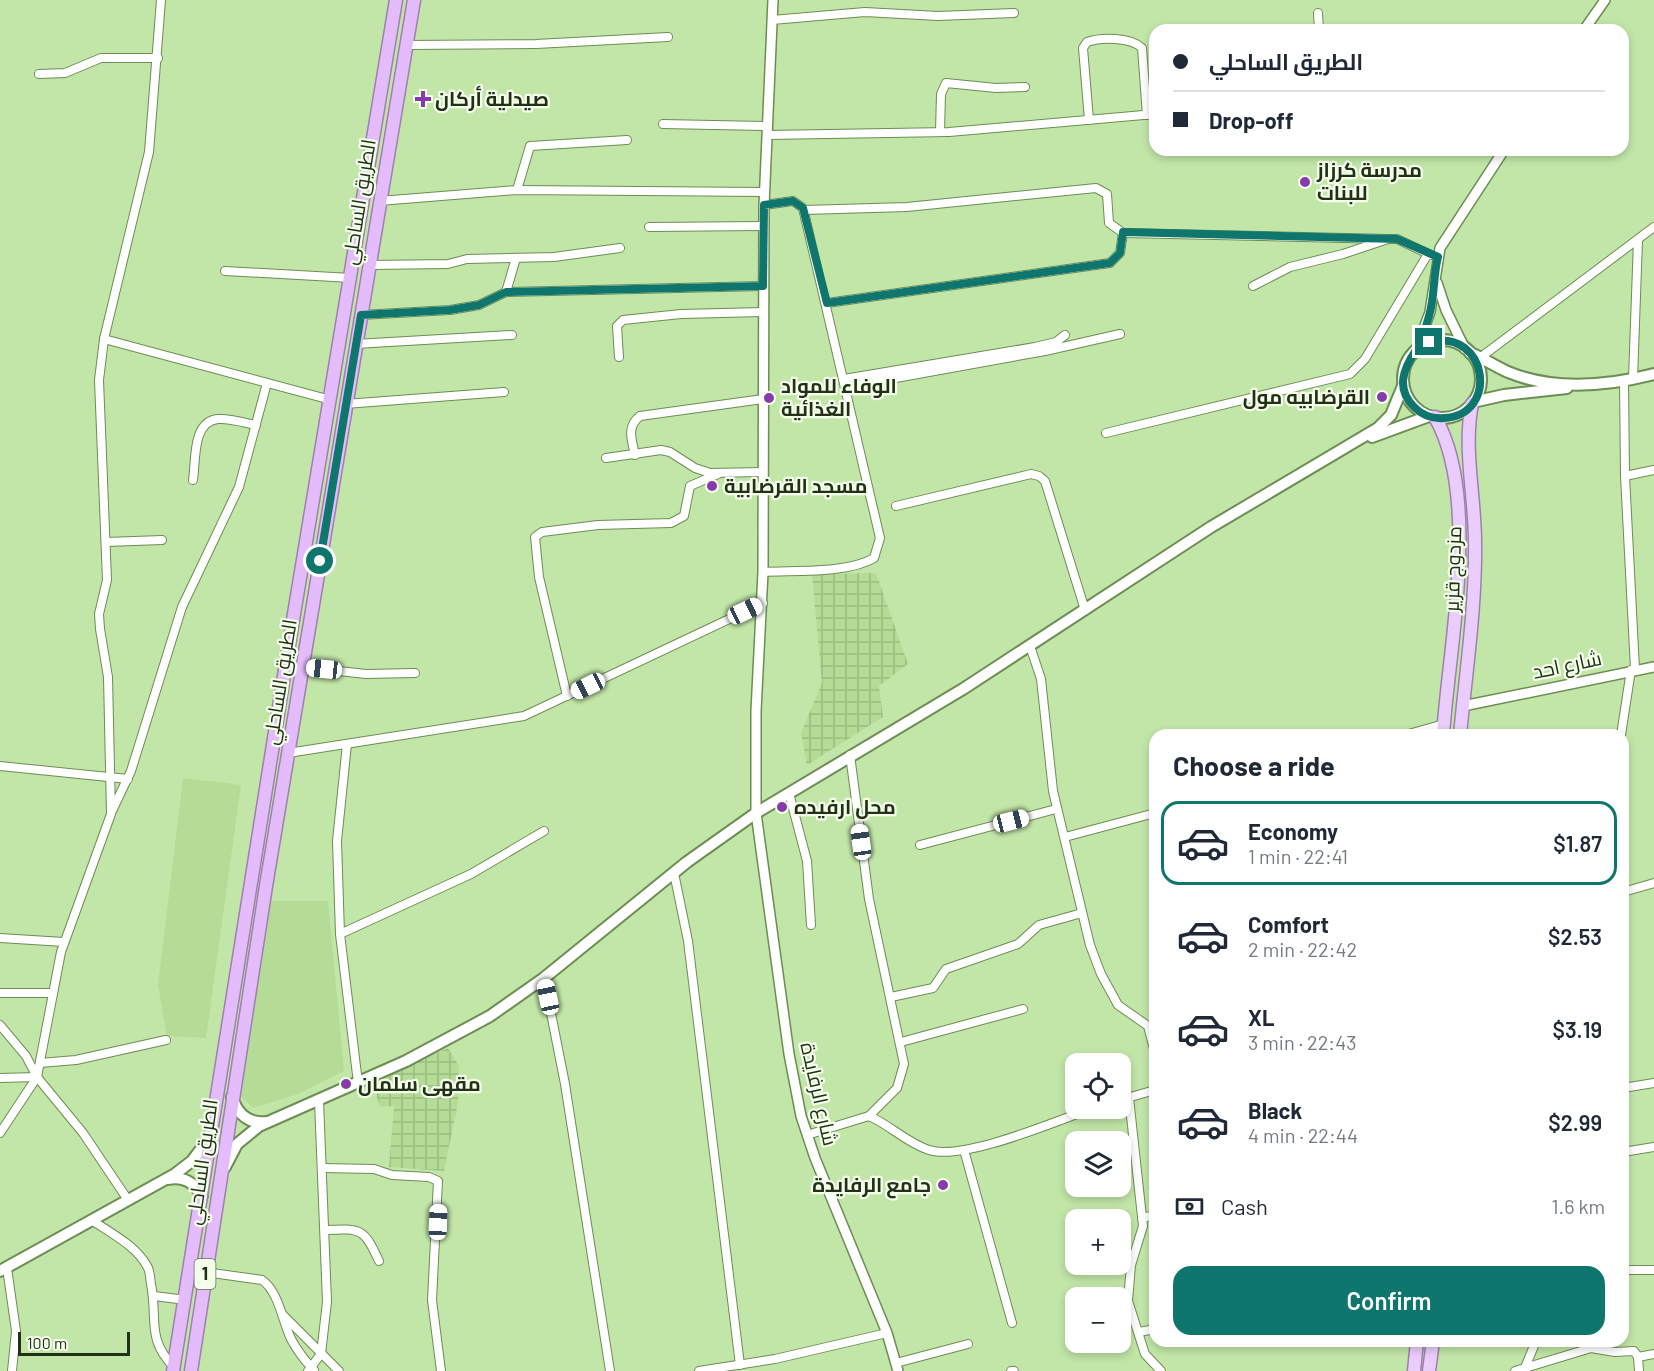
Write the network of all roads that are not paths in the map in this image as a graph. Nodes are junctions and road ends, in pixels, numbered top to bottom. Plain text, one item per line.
1 (160, 0) edge
2 (387, 0) edge
3 (396, 0) edge
4 (414, 0) edge
5 (772, 0) edge
6 (1605, 0) edge
7 (1014, 13) dead end
8 (1318, 13) dead end
9 (393, 19) junction
10 (772, 20) junction
11 (1319, 24) edge
12 (1588, 24) edge
13 (668, 38) dead end
14 (406, 45) junction
15 (158, 58) junction
16 (39, 74) dead end
17 (1025, 87) dead end
18 (1149, 100) edge
19 (1149, 115) edge
20 (1089, 120) junction
21 (663, 124) dead end
22 (767, 130) junction
23 (940, 132) junction
24 (627, 140) dead end
25 (1500, 156) edge
26 (517, 190) junction
27 (764, 192) junction
28 (379, 201) junction
29 (764, 205) junction
30 (804, 210) junction
31 (764, 226) junction
32 (649, 227) dead end
33 (1654, 227) edge
34 (1123, 232) junction
35 (1388, 238) junction
36 (1638, 240) junction
37 (620, 248) dead end
38 (1433, 255) junction
39 (516, 258) junction
40 (369, 265) junction
41 (225, 271) dead end
42 (1435, 274) junction
43 (351, 278) junction
44 (763, 286) junction
45 (1253, 286) dead end
46 (506, 292) junction
47 (827, 303) junction
48 (763, 312) junction
49 (361, 315) junction
50 (1120, 334) dead end
51 (512, 335) dead end
52 (1065, 335) dead end
53 (104, 339) junction
54 (355, 344) junction
55 (1416, 350) junction
56 (1472, 353) junction
57 (619, 357) dead end
58 (1654, 374) edge
59 (1629, 380) junction
60 (845, 383) junction
61 (267, 384) junction
62 (1403, 386) junction
63 (1576, 386) junction
64 (504, 392) dead end
65 (763, 399) junction
66 (331, 400) junction
67 (1473, 403) junction
68 (345, 404) junction
69 (1432, 417) junction
70 (256, 425) junction
71 (1106, 433) dead end
72 (1344, 448) junction
73 (635, 455) junction
74 (606, 458) dead end
75 (1654, 470) edge
76 (763, 472) junction
77 (718, 474) junction
78 (1624, 476) junction
79 (193, 480) dead end
80 (896, 506) dead end
81 (162, 540) dead end
82 (106, 542) junction
83 (763, 572) junction
84 (762, 603) junction
85 (1085, 610) junction
86 (1030, 646) junction
87 (302, 667) junction
88 (1654, 667) edge
89 (1633, 670) junction
90 (414, 673) dead end
91 (567, 696) junction
92 (1463, 706) junction
93 (1443, 729) edge
94 (1461, 729) edge
95 (1622, 729) edge
96 (347, 744) junction
97 (288, 753) junction
98 (850, 755) junction
99 (0, 766) edge
100 (111, 775) junction
101 (129, 779) junction
102 (789, 792) junction
103 (1056, 809) junction
104 (756, 813) junction
105 (111, 814) junction
106 (1149, 815) edge
107 (544, 831) dead end
108 (1065, 837) junction
109 (920, 845) dead end
110 (674, 873) junction
111 (1654, 883) edge
112 (1629, 890) edge
113 (1082, 913) junction
114 (811, 925) dead end
115 (340, 934) junction
116 (0, 938) edge
117 (64, 942) junction
118 (544, 978) junction
119 (0, 993) edge
120 (53, 993) junction
121 (891, 997) junction
122 (1023, 1009) dead end
123 (1149, 1024) edge
124 (0, 1025) edge
125 (166, 1040) dead end
126 (901, 1042) junction
127 (40, 1063) junction
128 (0, 1077) edge
129 (36, 1077) junction
130 (358, 1083) junction
131 (1654, 1083) edge
132 (1629, 1087) edge
133 (1149, 1092) edge
134 (232, 1093) junction
135 (1131, 1097) edge
136 (319, 1101) junction
137 (869, 1116) junction
138 (1065, 1117) edge
139 (1128, 1119) edge
140 (267, 1122) junction
141 (0, 1133) edge
142 (211, 1135) junction
143 (807, 1135) junction
144 (1654, 1147) edge
145 (964, 1150) junction
146 (1629, 1151) edge
147 (323, 1168) junction
148 (222, 1177) junction
149 (165, 1180) junction
150 (202, 1196) junction
151 (128, 1200) junction
152 (1149, 1216) edge
153 (1143, 1218) junction
154 (93, 1221) junction
155 (326, 1230) junction
156 (379, 1261) dead end
157 (4, 1270) edge
158 (1629, 1270) edge
159 (1654, 1270) edge
160 (205, 1272) junction
161 (154, 1296) junction
162 (186, 1300) junction
163 (280, 1312) junction
164 (1012, 1323) dead end
165 (1149, 1330) edge
166 (1138, 1332) junction
167 (887, 1333) junction
168 (968, 1344) dead end
169 (1416, 1347) edge
170 (1432, 1347) edge
171 (1533, 1347) edge
172 (321, 1354) junction
173 (1654, 1354) edge
174 (1638, 1357) junction
175 (744, 1367) edge
176 (897, 1367) edge
177 (174, 1369) edge
178 (1524, 1369) edge
179 (312, 1370) edge
180 (12, 1371) edge
181 (191, 1371) edge
182 (339, 1371) edge
183 (441, 1371) edge
184 (610, 1371) edge
185 (699, 1371) edge
186 (1161, 1371) edge
187 (1414, 1371) edge
188 (1429, 1371) edge
189 (1515, 1371) edge
190 (1639, 1371) edge

1 - 15 street
2 - 9 highway
3 - 9 highway, الطريق الساحلي
4 - 14 highway, الطريق الساحلي
5 - 10 street, شارع الرفايدة
6 - 12 street
7 - 10 street
8 - 11 street
9 - 43 highway, الطريق الساحلي
10 - 22 street, شارع الرفايدة
13 - 14 street
14 - 28 highway, الطريق الساحلي
15 - 16 street
15 - 53 street
17 - 23 street
18 - 20 street
19 - 20 street
20 - 23 street
21 - 22 street
22 - 23 street
22 - 27 street, شارع الرفايدة
24 - 26 street
25 - 38 street
26 - 27 street
26 - 28 street
27 - 29 street, شارع الرفايدة
28 - 40 highway, الطريق الساحلي
29 - 30 street
29 - 31 street, شارع الرفايدة
30 - 34 street
30 - 47 street
31 - 32 street
31 - 44 street, شارع الرفايدة
33 - 36 street
34 - 35 street
34 - 47 street
35 - 38 street
35 - 45 street
36 - 56 street
36 - 59 street
37 - 39 street
38 - 42 street
38 - 71 street
39 - 40 street
39 - 46 street
40 - 49 highway, الطريق الساحلي
41 - 43 street
42 - 55 street
42 - 56 street
43 - 66 highway, الطريق الساحلي
44 - 46 street
44 - 48 street, شارع الرفايدة
46 - 49 street
47 - 60 street
48 - 57 street
48 - 65 street, شارع الرفايدة
49 - 54 highway, الطريق الساحلي
50 - 60 street
51 - 54 street
52 - 60 street
53 - 61 street
53 - 82 street
54 - 68 highway, الطريق الساحلي
55 - 56 main road
55 - 62 main road
56 - 63 main road
56 - 67 main road
58 - 59 main road
59 - 63 main road
59 - 78 street
60 - 83 street
61 - 66 street
61 - 70 street
62 - 69 main road
62 - 72 main road
63 - 67 main road
64 - 68 street
65 - 73 street
65 - 76 street, شارع الرفايدة
66 - 142 highway, الطريق الساحلي
67 - 69 main road
67 - 92 main road, مزدوج قزير
68 - 87 highway, الطريق الساحلي
69 - 72 main road
69 - 93 main road, مزدوج قزير
70 - 79 street
70 - 101 street
72 - 85 main road
73 - 74 street
73 - 77 street
75 - 78 street
76 - 77 street
76 - 83 street, شارع الرفايدة
77 - 91 street
78 - 89 street
80 - 85 street
81 - 82 street
82 - 100 street
83 - 84 street, شارع الرفايدة
84 - 91 street
84 - 104 street, شارع الرفايدة
85 - 86 main road
86 - 98 main road
86 - 103 street
87 - 90 street
87 - 97 highway, الطريق الساحلي
88 - 89 street, شارع احد
89 - 92 street, شارع احد
89 - 95 street
91 - 96 street
92 - 94 main road, مزدوج قزير
96 - 97 street
96 - 115 street
97 - 134 highway, الطريق الساحلي
98 - 102 main road
98 - 121 street
99 - 100 street
100 - 101 street
100 - 105 street
101 - 105 street
102 - 104 main road
102 - 114 street
103 - 108 street
103 - 109 street
104 - 110 main road
104 - 143 street, شارع الرفايدة
105 - 117 street
106 - 108 street
107 - 115 street
108 - 113 street
110 - 118 main road
110 - 175 street
111 - 112 street
113 - 121 street
113 - 123 street
115 - 130 street
116 - 117 street
117 - 120 street
118 - 130 main road
118 - 184 street
119 - 120 street
120 - 127 street
121 - 126 street
122 - 126 street
124 - 129 street
125 - 127 street
126 - 137 street
127 - 129 street
128 - 129 street
129 - 141 street
129 - 151 street
130 - 136 main road
131 - 132 street
133 - 135 street
134 - 140 main road
134 - 148 highway, الطريق الساحلي
136 - 140 main road
136 - 147 street
137 - 143 street
137 - 145 street
138 - 145 street
139 - 153 street
140 - 148 main road
142 - 149 main road
142 - 150 highway, الطريق الساحلي
143 - 167 street, شارع الرفايدة
144 - 146 street
145 - 164 street
147 - 155 street
147 - 183 street
148 - 160 highway, الطريق الساحلي / 1
149 - 150 main road
149 - 151 main road
150 - 162 highway, الطريق الساحلي
151 - 154 main road
152 - 153 street
153 - 166 street
154 - 157 main road
154 - 161 street
155 - 156 street
155 - 172 street
157 - 180 street
158 - 159 street
160 - 163 street
160 - 181 highway, الطريق الساحلي / 1
161 - 162 street
161 - 177 street
162 - 177 highway, الطريق الساحلي
163 - 172 street
163 - 179 street
165 - 166 street
166 - 186 street
167 - 175 street
167 - 176 street, شارع الرفايدة
168 - 176 street
169 - 187 main road
170 - 188 main road
171 - 178 street
172 - 179 street
172 - 182 street
173 - 174 street
174 - 178 street
174 - 190 street
175 - 185 street
178 - 189 street

